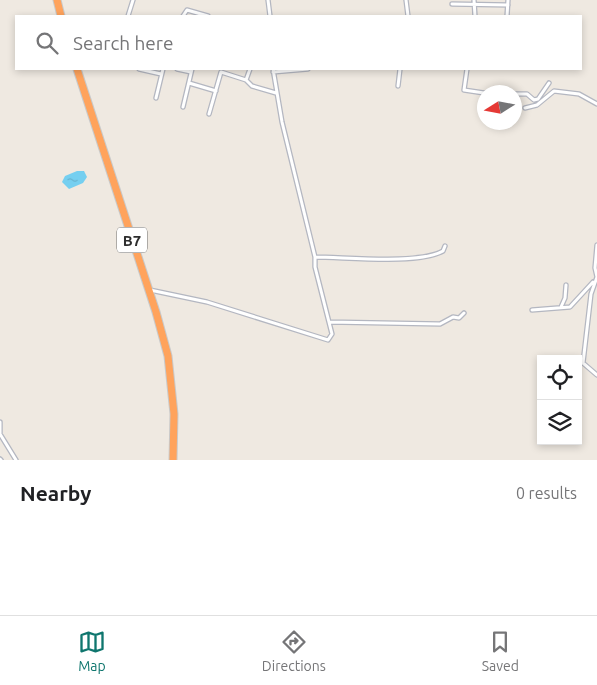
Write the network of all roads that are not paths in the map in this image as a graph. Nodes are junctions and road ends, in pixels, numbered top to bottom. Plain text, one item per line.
1 (57, 0) edge
2 (133, 0) edge
3 (268, 0) edge
4 (406, 0) edge
5 (508, 0) edge
6 (474, 1) edge
7 (452, 4) dead end
8 (508, 5) junction
9 (61, 15) edge
10 (128, 15) edge
11 (184, 15) edge
12 (204, 15) edge
13 (270, 15) edge
14 (408, 15) edge
15 (475, 15) edge
16 (507, 15) edge
17 (77, 70) edge
18 (143, 70) edge
19 (163, 70) edge
20 (221, 70) edge
21 (250, 70) edge
22 (290, 70) edge
23 (400, 70) edge
24 (467, 70) edge
25 (191, 71) edge
26 (273, 71) edge
27 (161, 74) junction
28 (246, 80) junction
29 (189, 83) junction
30 (550, 83) dead end
31 (398, 86) dead end
32 (216, 91) junction
33 (477, 92) edge
34 (276, 93) junction
35 (522, 94) edge
36 (156, 98) dead end
37 (597, 104) edge
38 (183, 107) dead end
39 (525, 108) dead end
40 (209, 114) dead end
41 (597, 245) edge
42 (445, 246) dead end
43 (316, 258) junction
44 (594, 281) junction
45 (566, 285) dead end
46 (149, 290) junction
47 (561, 307) junction
48 (532, 310) dead end
49 (464, 313) dead end
50 (329, 322) junction
51 (597, 375) edge
52 (0, 422) edge
53 (0, 435) edge
54 (16, 460) edge
55 (171, 460) edge

1 - 9 highway
2 - 10 street
3 - 13 street
4 - 14 street
5 - 8 street
6 - 7 street
6 - 8 street
6 - 15 street
8 - 16 street
11 - 12 street
17 - 46 highway, B7
18 - 27 street
19 - 27 street
20 - 28 street
20 - 32 street
21 - 28 street
22 - 26 street
23 - 31 street
24 - 33 street
25 - 29 street
26 - 34 street
27 - 36 street
28 - 34 street
29 - 32 street
29 - 38 street
30 - 35 street
32 - 40 street
34 - 43 street
37 - 39 street
41 - 44 street
42 - 43 street
43 - 50 street
44 - 47 street
44 - 51 street
45 - 47 street
46 - 50 street
46 - 55 highway, B7
47 - 48 street
49 - 50 street
52 - 53 street
53 - 54 street

